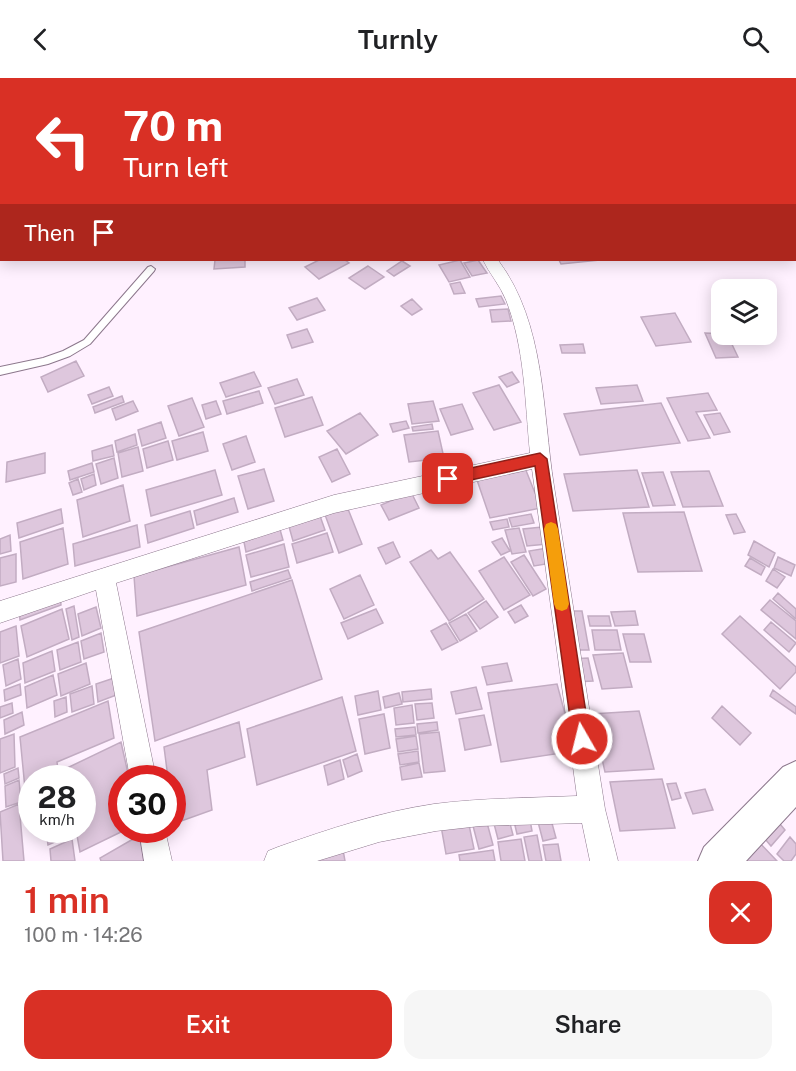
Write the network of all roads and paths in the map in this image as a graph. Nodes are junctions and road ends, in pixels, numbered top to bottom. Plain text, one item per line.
1 (491, 261) edge
2 (151, 269) dead end
3 (0, 371) edge
4 (540, 459) junction
5 (104, 577) junction
6 (0, 612) edge
7 (140, 765) edge
8 (796, 780) edge
9 (592, 809) junction
10 (156, 843) edge
11 (159, 861) edge
12 (278, 861) edge
13 (604, 861) edge
14 (718, 861) edge

1 - 4 street
2 - 3 lane
4 - 5 street
4 - 9 street
5 - 6 street
5 - 7 street
8 - 14 street
9 - 12 street
9 - 13 street
10 - 11 street

